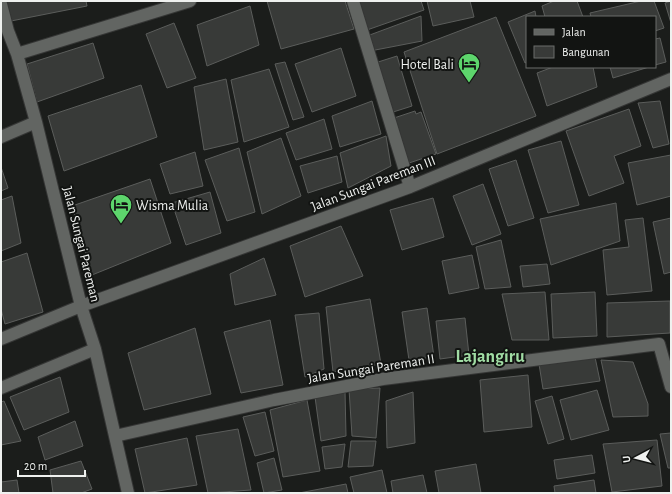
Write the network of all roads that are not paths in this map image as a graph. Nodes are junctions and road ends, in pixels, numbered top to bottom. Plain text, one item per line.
1 (190, 1) edge
2 (353, 1) edge
3 (1, 4) edge
4 (17, 54) junction
5 (670, 82) edge
6 (36, 122) junction
7 (1, 137) edge
8 (410, 187) junction
9 (81, 306) junction
10 (1, 339) edge
11 (94, 349) junction
12 (671, 386) edge
13 (1, 388) edge
14 (115, 436) junction
15 (128, 493) edge

1 - 4 street
2 - 8 street
3 - 4 street, Jalan Sungai Pareman
4 - 6 street, Jalan Sungai Pareman
5 - 8 street, Jalan Sungai Pareman III
6 - 7 street
6 - 9 street, Jalan Sungai Pareman
8 - 9 street, Jalan Sungai Pareman III
9 - 10 street, Jalan Sungai Pareman III
9 - 11 street, Jalan Sungai Pareman
11 - 13 street
11 - 14 street, Jalan Sungai Pareman
12 - 14 street, Jalan Sungai Pareman II
14 - 15 street, Jalan Sungai Pareman

